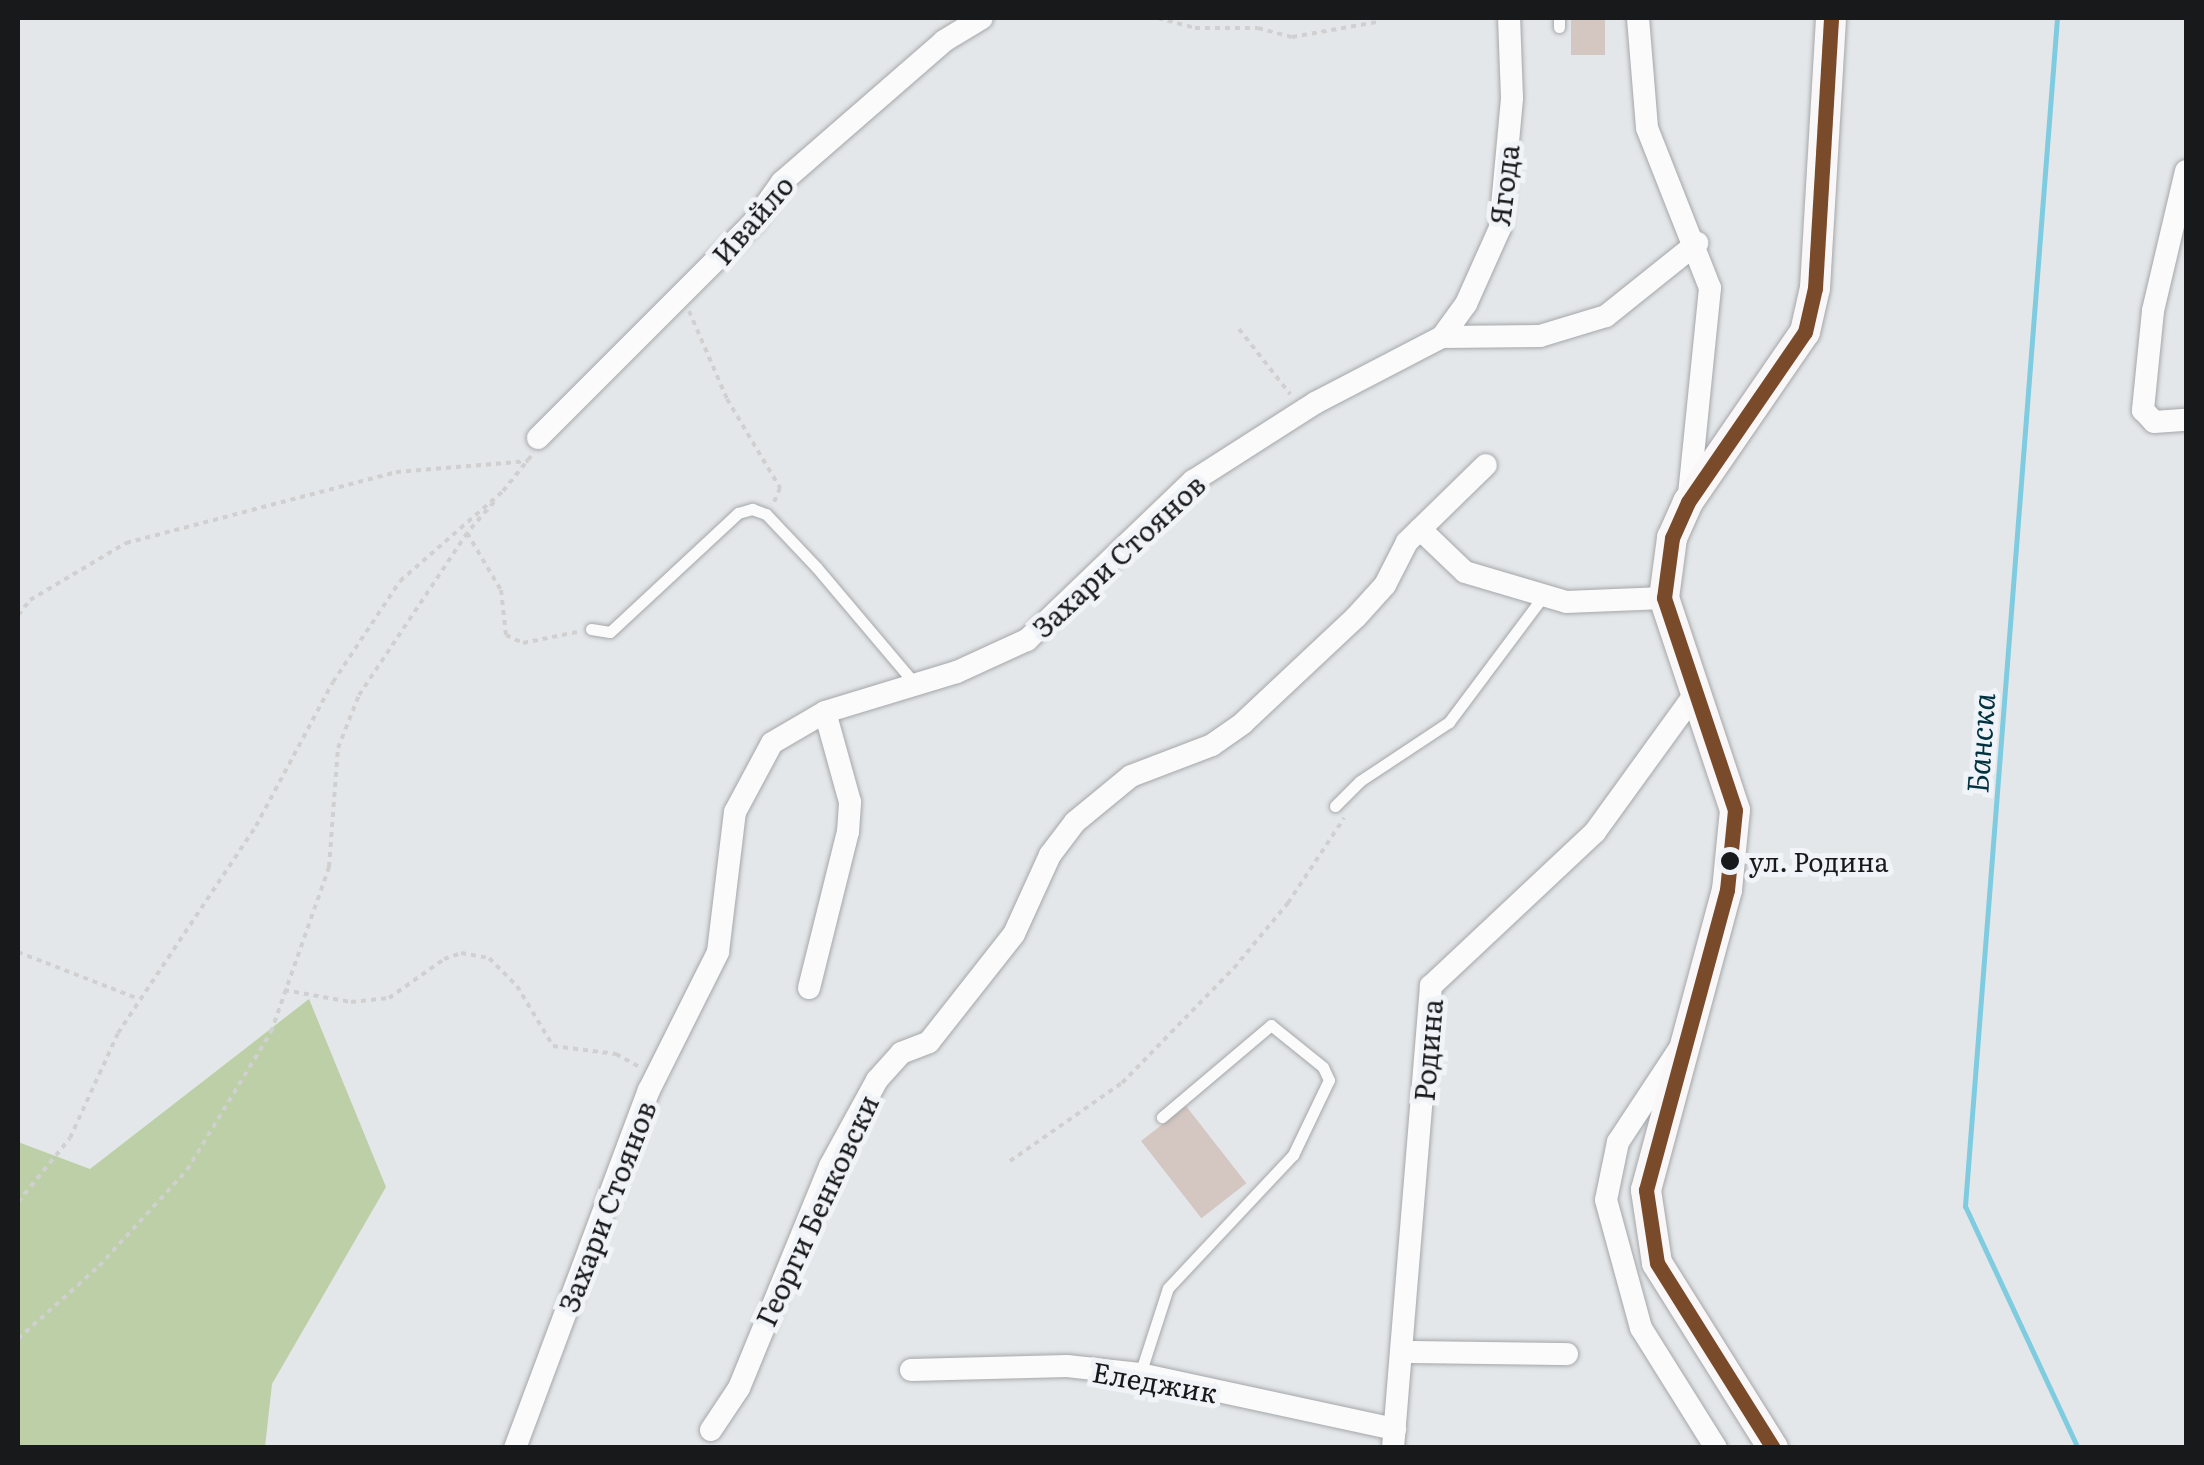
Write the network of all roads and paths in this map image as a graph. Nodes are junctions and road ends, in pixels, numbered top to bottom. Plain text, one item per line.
1 (982, 18) edge
2 (1158, 18) edge
3 (1509, 18) edge
4 (1638, 18) edge
5 (1830, 18) edge
6 (1377, 22) dead end
7 (2186, 172) edge
8 (1697, 243) junction
9 (678, 298) junction
10 (1238, 329) dead end
11 (1442, 337) junction
12 (1302, 410) junction
13 (2186, 420) edge
14 (538, 438) joint
15 (529, 461) junction
16 (1486, 465) dead end
17 (503, 491) junction
18 (1688, 502) junction
19 (766, 514) junction
20 (1420, 528) junction
21 (468, 533) junction
22 (1544, 595) junction
23 (1664, 598) junction
24 (18, 615) edge
25 (591, 629) joint
26 (916, 685) junction
27 (1694, 694) junction
28 (826, 712) junction
29 (1351, 790) junction
30 (1334, 806) dead end
31 (18, 952) edge
32 (808, 988) dead end
33 (284, 990) junction
34 (139, 999) junction
35 (1687, 1038) junction
36 (655, 1081) junction
37 (1162, 1117) dead end
38 (1010, 1161) dead end
39 (18, 1202) edge
40 (18, 1339) edge
41 (1404, 1352) junction
42 (1567, 1354) dead end
43 (912, 1370) dead end
44 (1140, 1374) junction
45 (711, 1430) dead end
46 (1394, 1438) edge
47 (515, 1448) edge
48 (1716, 1448) edge
49 (1774, 1448) edge

1 - 9 street, Ивайло
2 - 6 path
3 - 11 street, Ягода
4 - 8 street
5 - 18 street
7 - 13 street
8 - 11 street, Захари Стоянов
8 - 18 street
9 - 14 street, Ивайло
9 - 19 path
10 - 12 path
11 - 12 street, Захари Стоянов
12 - 26 street, Захари Стоянов
14 - 15 path
15 - 17 path
15 - 24 path
16 - 20 street, Георги Бенковски
17 - 21 path
17 - 34 path
18 - 23 street
19 - 25 lane
19 - 26 lane
20 - 22 street
20 - 45 street, Георги Бенковски
21 - 25 path
21 - 33 path
22 - 23 street
22 - 29 lane
23 - 27 street
26 - 28 street, Захари Стоянов
27 - 35 street
27 - 41 street, Родина
28 - 32 street
28 - 36 street, Захари Стоянов
29 - 30 lane
29 - 38 path
31 - 34 path
33 - 36 path
33 - 40 path
34 - 39 path
35 - 48 street
35 - 49 street
36 - 47 street, Захари Стоянов
37 - 44 lane
41 - 42 street
41 - 46 street, Родина
43 - 44 street, Еледжик
44 - 46 street, Еледжик

